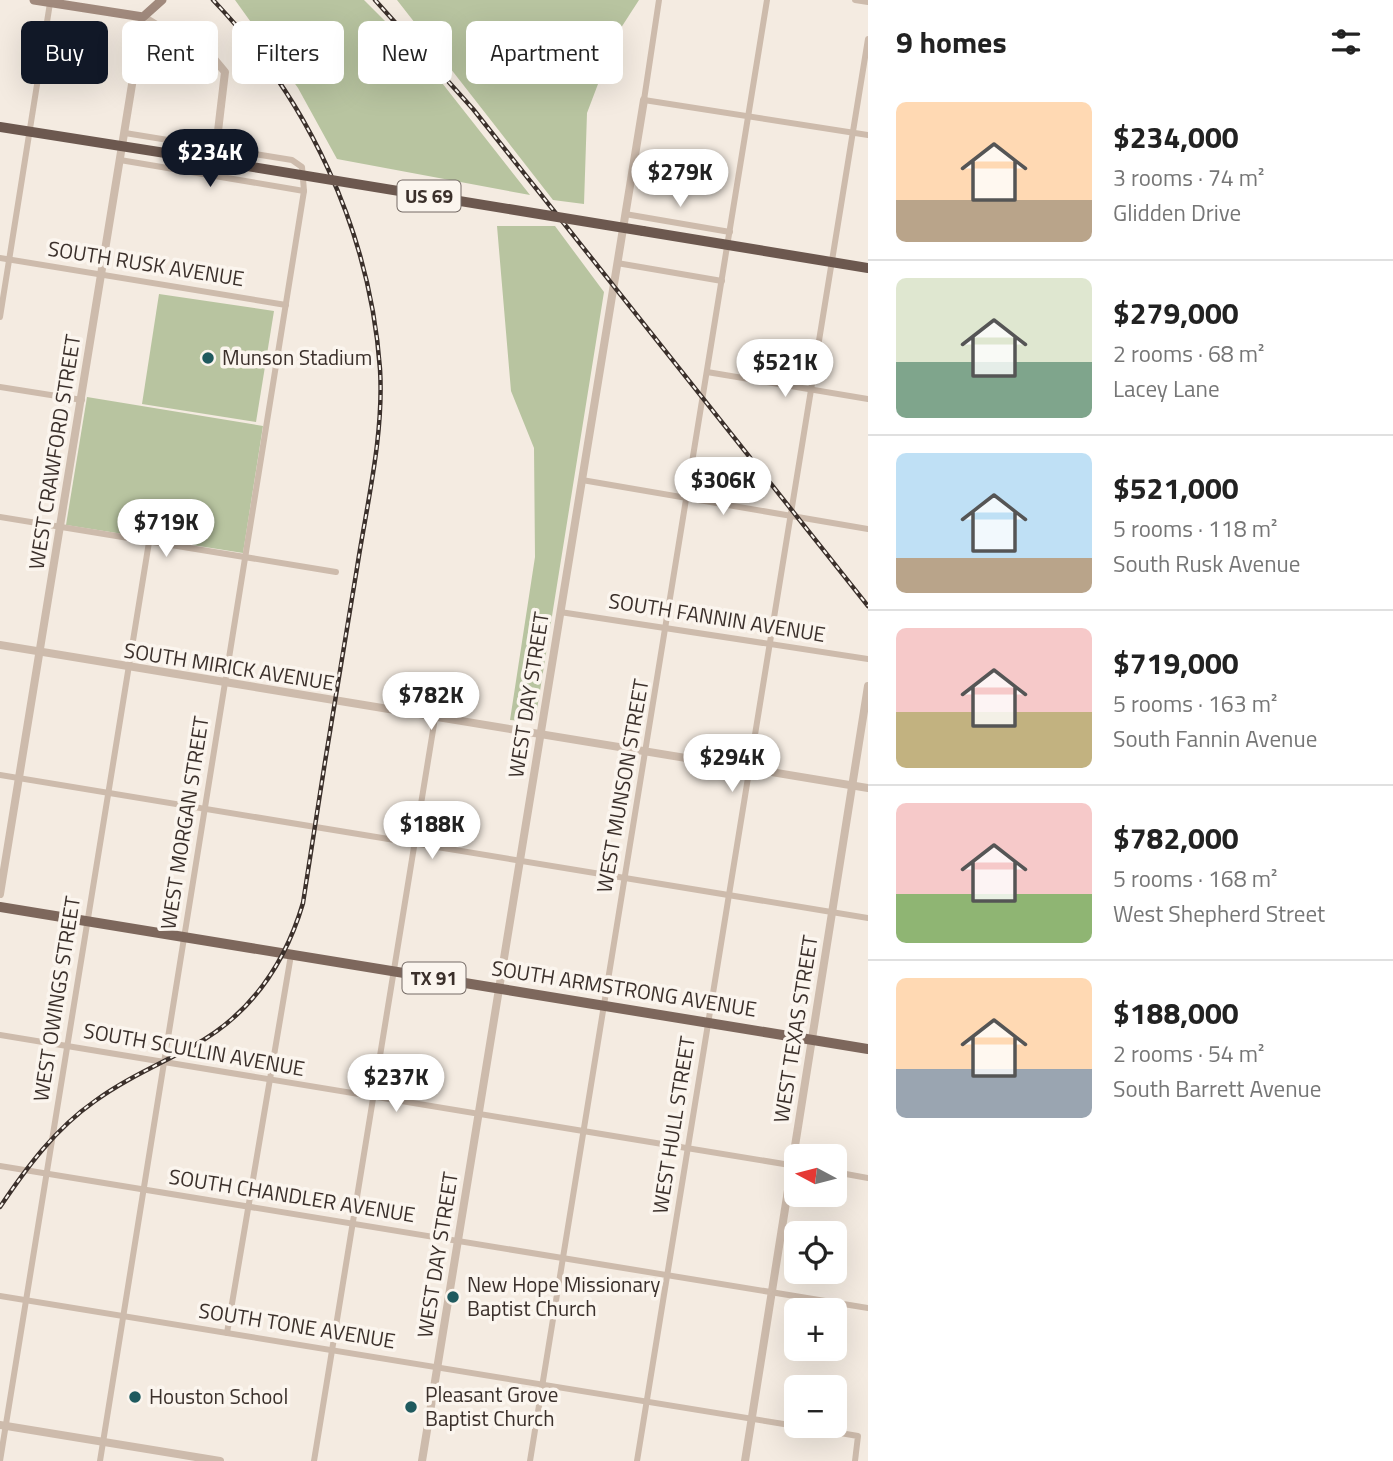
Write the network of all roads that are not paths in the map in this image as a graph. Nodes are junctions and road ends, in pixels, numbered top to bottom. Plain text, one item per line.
1 (34, 0) edge
2 (162, 0) edge
3 (659, 0) edge
4 (767, 0) edge
5 (855, 0) edge
6 (868, 2) edge
7 (50, 3) junction
8 (143, 16) junction
9 (868, 39) edge
10 (644, 100) junction
11 (749, 116) junction
12 (0, 127) edge
13 (31, 132) junction
14 (854, 132) junction
15 (125, 133) junction
16 (868, 135) edge
17 (123, 147) junction
18 (216, 148) junction
19 (120, 160) junction
20 (304, 191) junction
21 (625, 214) junction
22 (730, 232) junction
23 (728, 245) junction
24 (0, 258) edge
25 (9, 260) junction
26 (832, 262) junction
27 (617, 263) junction
28 (868, 268) edge
29 (101, 275) junction
30 (722, 281) junction
31 (286, 305) junction
32 (0, 317) edge
33 (707, 372) junction
34 (0, 387) edge
35 (811, 390) junction
36 (868, 399) edge
37 (82, 400) junction
38 (582, 480) junction
39 (687, 497) junction
40 (792, 516) junction
41 (0, 517) edge
42 (60, 527) junction
43 (868, 529) edge
44 (149, 542) junction
45 (246, 558) junction
46 (336, 572) dead end
47 (560, 612) junction
48 (667, 627) junction
49 (770, 643) junction
50 (0, 645) edge
51 (39, 652) junction
52 (868, 659) edge
53 (129, 668) junction
54 (226, 684) junction
55 (868, 686) edge
56 (435, 718) junction
57 (540, 735) junction
58 (647, 751) junction
59 (749, 768) junction
60 (0, 775) edge
61 (18, 778) junction
62 (852, 786) junction
63 (868, 788) edge
64 (109, 794) junction
65 (207, 808) junction
66 (415, 845) junction
67 (520, 862) junction
68 (624, 878) junction
69 (0, 894) edge
70 (730, 895) junction
71 (0, 907) edge
72 (832, 912) junction
73 (868, 918) edge
74 (88, 920) junction
75 (184, 936) junction
76 (291, 955) junction
77 (394, 971) junction
78 (499, 988) junction
79 (604, 1005) junction
80 (709, 1022) junction
81 (0, 1035) edge
82 (812, 1040) junction
83 (66, 1046) junction
84 (868, 1049) edge
85 (163, 1061) junction
86 (270, 1082) junction
87 (374, 1097) junction
88 (479, 1113) junction
89 (584, 1131) junction
90 (797, 1144) edge
91 (688, 1148) junction
92 (784, 1164) edge
93 (0, 1166) edge
94 (47, 1173) junction
95 (847, 1174) edge
96 (868, 1178) edge
97 (143, 1190) junction
98 (248, 1207) junction
99 (786, 1208) edge
100 (353, 1223) junction
101 (458, 1241) junction
102 (562, 1258) junction
103 (667, 1275) junction
104 (771, 1292) junction
105 (0, 1296) edge
106 (26, 1300) junction
107 (868, 1308) edge
108 (124, 1316) junction
109 (227, 1333) junction
110 (333, 1349) junction
111 (438, 1366) junction
112 (542, 1384) junction
113 (647, 1401) junction
114 (751, 1418) junction
115 (784, 1424) edge
116 (2, 1426) edge
117 (847, 1434) edge
118 (103, 1442) junction
119 (207, 1460) edge
120 (0, 1461) edge
121 (100, 1461) edge
122 (220, 1461) edge
123 (314, 1461) edge
124 (422, 1461) edge
125 (530, 1461) edge
126 (637, 1461) edge
127 (745, 1461) edge
128 (855, 1461) edge

1 - 7 main road
2 - 8 main road
3 - 10 street
4 - 11 street, WEST MUNSON STREET
5 - 6 street
7 - 8 main road
7 - 13 street
8 - 15 street, WEST CRAWFORD STREET
8 - 18 street
9 - 14 street, WEST HULL STREET
10 - 11 street
10 - 21 street, WEST DAY STREET
11 - 14 street
11 - 22 street, WEST MUNSON STREET
12 - 13 highway, US 69
13 - 17 highway, US 69
13 - 25 street
14 - 16 street
14 - 26 street, WEST HULL STREET
15 - 17 street, WEST CRAWFORD STREET
15 - 18 street
17 - 19 street, WEST CRAWFORD STREET
17 - 23 highway, US 69, bridge
18 - 20 street
19 - 20 street
19 - 29 street, WEST CRAWFORD STREET
20 - 31 street, WEST MORGAN STREET
21 - 22 street
21 - 27 street, WEST DAY STREET
22 - 23 street, WEST MUNSON STREET
23 - 26 highway, US 69
23 - 30 street, WEST MUNSON STREET
24 - 25 street, SOUTH RUSK AVENUE
25 - 29 street, SOUTH RUSK AVENUE
25 - 32 street
26 - 28 highway, US 69
26 - 35 street, WEST HULL STREET
27 - 30 street
27 - 38 street, WEST DAY STREET
29 - 31 street, SOUTH RUSK AVENUE
29 - 37 street, WEST CRAWFORD STREET
30 - 33 street, WEST MUNSON STREET
31 - 45 street, WEST MORGAN STREET
33 - 35 street
33 - 39 street, WEST MUNSON STREET
34 - 37 street
35 - 36 street
35 - 40 street, WEST HULL STREET
37 - 42 street, WEST CRAWFORD STREET
38 - 39 street
38 - 47 street, WEST DAY STREET
39 - 40 street
39 - 48 street, WEST MUNSON STREET
40 - 43 street
40 - 49 street, WEST HULL STREET
41 - 42 street
42 - 44 street
42 - 51 street, WEST CRAWFORD STREET
44 - 45 street
44 - 53 street, WEST OWINGS STREET
45 - 46 street
45 - 54 street, WEST MORGAN STREET
47 - 48 street, SOUTH FANNIN AVENUE
47 - 57 street, WEST DAY STREET
48 - 49 street, SOUTH FANNIN AVENUE
48 - 58 street, WEST MUNSON STREET
49 - 52 street, SOUTH FANNIN AVENUE
49 - 59 street, WEST HULL STREET
50 - 51 street, SOUTH MIRICK AVENUE
51 - 53 street, SOUTH MIRICK AVENUE
51 - 61 street, WEST CRAWFORD STREET
53 - 54 street, SOUTH MIRICK AVENUE
53 - 64 street, WEST OWINGS STREET
54 - 56 street, SOUTH MIRICK AVENUE
54 - 65 street, WEST MORGAN STREET
55 - 62 street, WEST TEXAS STREET
56 - 57 street, SOUTH MIRICK AVENUE
56 - 66 street
57 - 58 street, SOUTH MIRICK AVENUE
57 - 67 street, WEST DAY STREET
58 - 59 street, SOUTH MIRICK AVENUE
58 - 68 street, WEST MUNSON STREET
59 - 62 street, SOUTH MIRICK AVENUE
59 - 70 street, WEST HULL STREET
60 - 61 street
61 - 64 street
61 - 69 street, WEST CRAWFORD STREET
62 - 63 street, SOUTH MIRICK AVENUE
62 - 72 street, WEST TEXAS STREET
64 - 65 street
64 - 74 street, WEST OWINGS STREET
65 - 66 street
65 - 75 street, WEST MORGAN STREET
66 - 67 street
66 - 77 street
67 - 68 street
67 - 78 street, WEST DAY STREET
68 - 70 street
68 - 79 street, WEST MUNSON STREET
70 - 72 street
70 - 80 street, WEST HULL STREET
71 - 74 main road, SOUTH ARMSTRONG AVENUE / TX 91
72 - 73 street
72 - 82 street, WEST TEXAS STREET
74 - 75 main road, SOUTH ARMSTRONG AVENUE / TX 91
74 - 83 street, WEST OWINGS STREET
75 - 76 main road, SOUTH ARMSTRONG AVENUE / TX 91
75 - 85 street, WEST MORGAN STREET
76 - 77 main road, SOUTH ARMSTRONG AVENUE / TX 91
76 - 86 street
77 - 78 main road, SOUTH ARMSTRONG AVENUE / TX 91
77 - 87 street
78 - 79 main road, SOUTH ARMSTRONG AVENUE / TX 91
78 - 88 street, WEST DAY STREET
79 - 80 main road, SOUTH ARMSTRONG AVENUE / TX 91
79 - 89 street, WEST MUNSON STREET
80 - 82 main road, SOUTH ARMSTRONG AVENUE / TX 91
80 - 91 street, WEST HULL STREET
81 - 83 street, SOUTH SCULLIN AVENUE
82 - 84 main road, SOUTH ARMSTRONG AVENUE / TX 91
82 - 90 street, WEST TEXAS STREET
83 - 85 street, SOUTH SCULLIN AVENUE
83 - 94 street, WEST OWINGS STREET
85 - 86 street, SOUTH SCULLIN AVENUE
85 - 97 street, WEST MORGAN STREET
86 - 87 street, SOUTH SCULLIN AVENUE
86 - 98 street
87 - 88 street, SOUTH SCULLIN AVENUE
87 - 100 street
88 - 89 street, SOUTH SCULLIN AVENUE
88 - 101 street, WEST DAY STREET
89 - 91 street, SOUTH SCULLIN AVENUE
89 - 102 street, WEST MUNSON STREET
91 - 92 street, SOUTH SCULLIN AVENUE
91 - 103 street, WEST HULL STREET
93 - 94 street, SOUTH CHANDLER AVENUE
94 - 97 street, SOUTH CHANDLER AVENUE
94 - 106 street, WEST OWINGS STREET
95 - 96 street
97 - 98 street, SOUTH CHANDLER AVENUE
97 - 108 street, WEST MORGAN STREET
98 - 100 street, SOUTH CHANDLER AVENUE
98 - 109 street
99 - 104 street, WEST TEXAS STREET
100 - 101 street, SOUTH CHANDLER AVENUE
100 - 110 street
101 - 102 street, SOUTH CHANDLER AVENUE
101 - 111 street, WEST DAY STREET
102 - 103 street, SOUTH CHANDLER AVENUE
102 - 112 street, WEST MUNSON STREET
103 - 104 street, SOUTH CHANDLER AVENUE
103 - 113 street, WEST HULL STREET
104 - 107 street, SOUTH CHANDLER AVENUE
104 - 114 street, WEST TEXAS STREET
105 - 106 street, SOUTH TONE AVENUE
106 - 108 street, SOUTH TONE AVENUE
106 - 116 street, WEST OWINGS STREET
108 - 109 street, SOUTH TONE AVENUE
108 - 118 street, WEST MORGAN STREET
109 - 110 street, SOUTH TONE AVENUE
110 - 111 street, SOUTH TONE AVENUE
110 - 123 street
111 - 112 street, SOUTH TONE AVENUE
111 - 124 street, WEST DAY STREET
112 - 113 street, SOUTH TONE AVENUE
112 - 125 street, WEST MUNSON STREET
113 - 114 street, SOUTH TONE AVENUE
113 - 126 street, WEST HULL STREET
114 - 115 street, SOUTH TONE AVENUE
114 - 127 street, WEST TEXAS STREET
116 - 118 street
116 - 120 street, WEST OWINGS STREET
117 - 128 street, SOUTH TONE AVENUE
118 - 119 street
118 - 121 street, WEST MORGAN STREET
119 - 122 street

